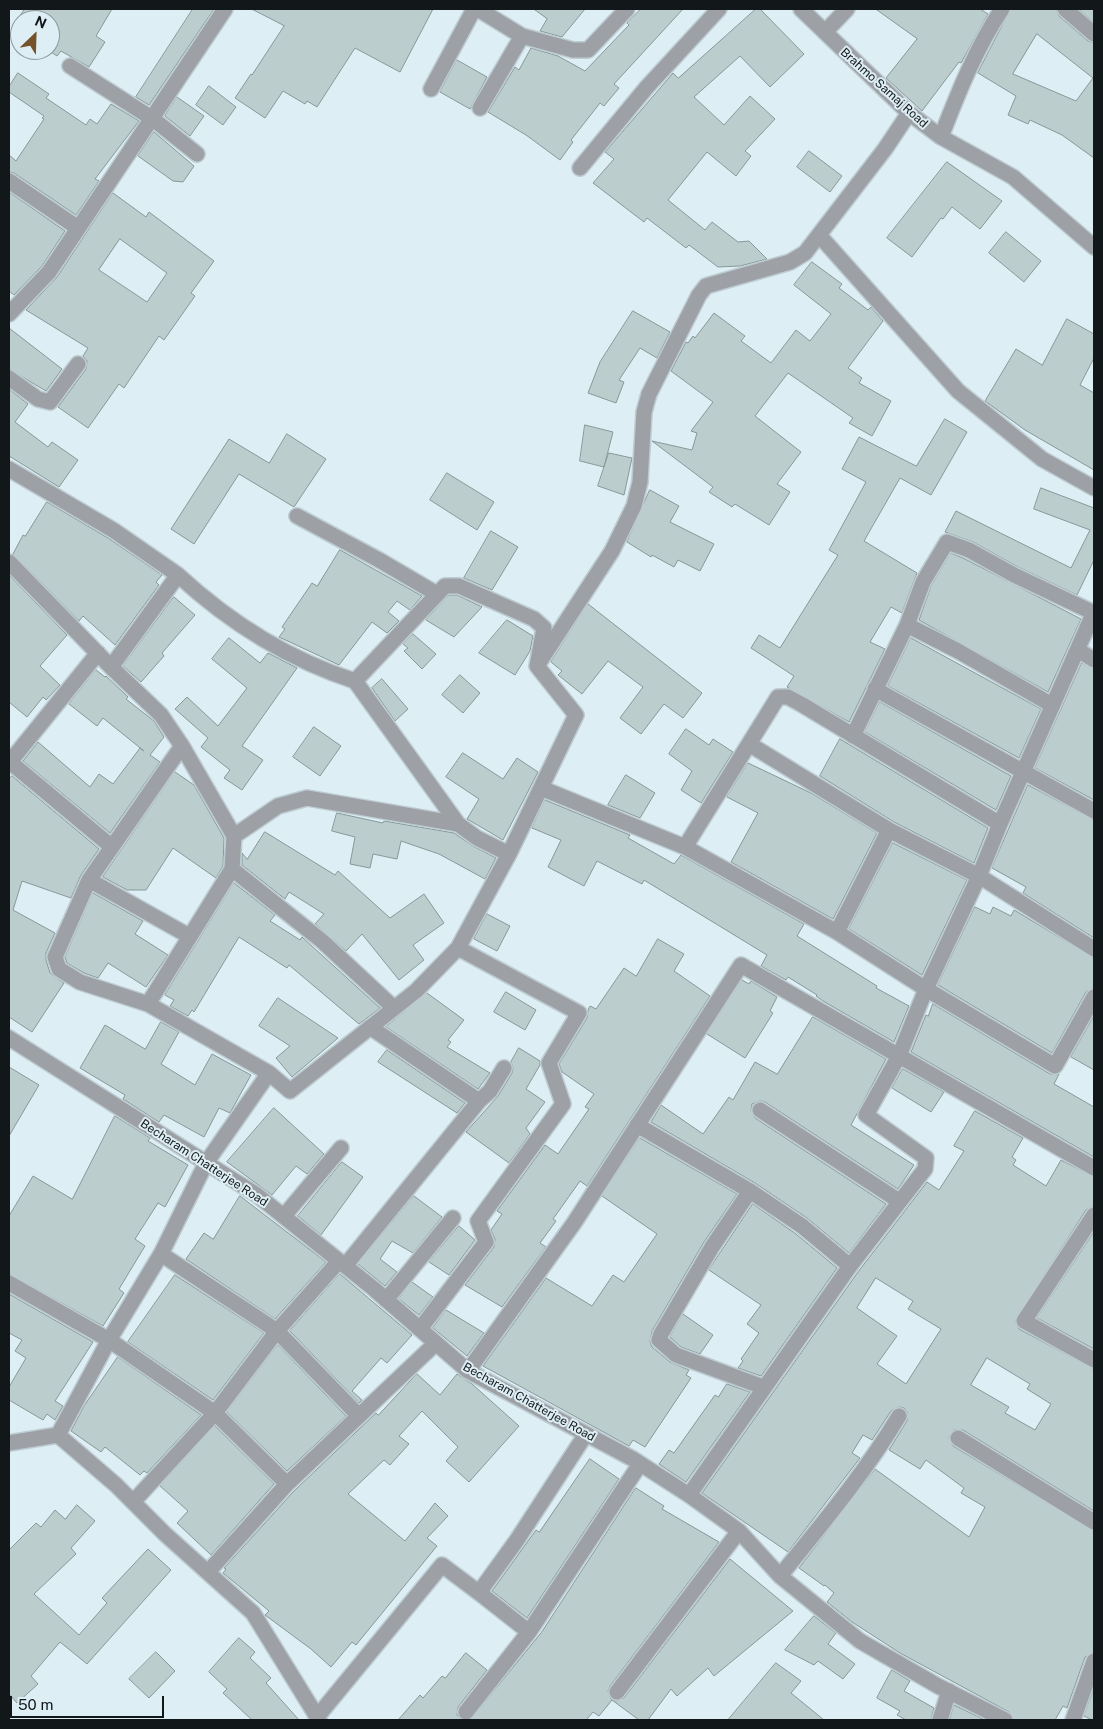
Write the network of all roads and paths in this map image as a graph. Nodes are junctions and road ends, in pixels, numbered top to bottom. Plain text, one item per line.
1 (225, 9) edge
2 (476, 9) edge
3 (627, 9) edge
4 (718, 9) edge
5 (801, 9) edge
6 (847, 9) edge
7 (1002, 9) edge
8 (1065, 9) edge
9 (825, 32) junction
10 (1094, 34) edge
11 (522, 36) junction
12 (70, 66) dead end
13 (431, 88) dead end
14 (480, 108) dead end
15 (909, 113) junction
16 (153, 120) junction
17 (941, 138) junction
18 (197, 154) dead end
19 (580, 168) dead end
20 (9, 181) edge
21 (78, 228) junction
22 (818, 235) junction
23 (1094, 247) edge
24 (9, 314) edge
25 (78, 364) dead end
26 (9, 378) edge
27 (9, 469) edge
28 (1094, 488) edge
29 (297, 516) dead end
30 (9, 562) edge
31 (178, 575) junction
32 (437, 594) junction
33 (1094, 613) edge
34 (907, 625) junction
35 (1078, 650) junction
36 (98, 653) junction
37 (1094, 660) edge
38 (537, 666) junction
39 (110, 667) junction
40 (355, 681) junction
41 (875, 689) junction
42 (1052, 705) junction
43 (853, 736) junction
44 (749, 744) junction
45 (182, 746) junction
46 (9, 763) edge
47 (1024, 772) junction
48 (541, 788) junction
49 (1094, 812) edge
50 (458, 824) junction
51 (1000, 824) junction
52 (889, 830) junction
53 (234, 836) junction
54 (112, 847) junction
55 (685, 847) junction
56 (509, 854) junction
57 (232, 869) junction
58 (979, 876) junction
59 (89, 880) junction
60 (837, 932) junction
61 (189, 936) junction
62 (458, 948) junction
63 (1094, 949) edge
64 (926, 989) junction
65 (1094, 997) edge
66 (148, 1004) junction
67 (394, 1008) junction
68 (370, 1026) junction
69 (12, 1046) edge
70 (899, 1056) junction
71 (504, 1068) dead end
72 (269, 1073) junction
73 (479, 1102) junction
74 (760, 1110) dead end
75 (638, 1125) junction
76 (341, 1148) dead end
77 (206, 1162) junction
78 (1094, 1168) edge
79 (750, 1191) junction
80 (899, 1201) junction
81 (1094, 1215) edge
82 (284, 1216) junction
83 (453, 1218) dead end
84 (161, 1254) junction
85 (342, 1264) junction
86 (850, 1266) junction
87 (9, 1283) edge
88 (386, 1300) junction
89 (420, 1329) junction
90 (277, 1331) junction
91 (108, 1340) junction
92 (435, 1344) junction
93 (1094, 1360) edge
94 (468, 1371) junction
95 (763, 1387) junction
96 (215, 1413) junction
97 (359, 1416) junction
98 (899, 1416) dead end
99 (58, 1434) junction
100 (586, 1434) junction
101 (958, 1438) dead end
102 (9, 1443) edge
103 (640, 1464) junction
104 (287, 1484) junction
105 (689, 1495) junction
106 (133, 1502) junction
107 (1094, 1522) edge
108 (739, 1531) junction
109 (208, 1572) junction
110 (780, 1576) junction
111 (482, 1595) junction
112 (529, 1632) junction
113 (1094, 1661) edge
114 (949, 1690) junction
115 (617, 1692) dead end
116 (466, 1712) dead end
117 (318, 1719) edge
118 (940, 1720) edge
119 (1005, 1720) edge
120 (1073, 1720) edge

1 - 16 street
2 - 11 street
2 - 13 street
3 - 11 street
4 - 19 street
5 - 9 street, Brahmo Samaj Road
6 - 9 street
7 - 17 street
8 - 10 street
9 - 15 street, Brahmo Samaj Road
11 - 14 street
12 - 16 street
15 - 17 street, Brahmo Samaj Road
15 - 22 street
16 - 18 street
16 - 21 street
17 - 23 street, Brahmo Samaj Road
20 - 21 street
21 - 24 street
22 - 28 street
22 - 38 street
25 - 26 street
27 - 31 street
29 - 32 street
30 - 36 street
31 - 39 street
31 - 40 street
32 - 38 street
32 - 40 street
33 - 34 street
33 - 35 street
34 - 41 street
34 - 42 street
35 - 37 street
35 - 42 street
36 - 39 street
36 - 46 street
38 - 48 street
39 - 45 street
40 - 50 street
41 - 43 street
41 - 47 street
42 - 47 street
43 - 44 street
43 - 51 street
44 - 52 street
44 - 55 street
45 - 53 street
45 - 54 street
46 - 54 street
47 - 49 street
47 - 51 street
48 - 55 street
48 - 56 street
50 - 53 street
50 - 56 street
51 - 58 street
52 - 58 street
52 - 60 street
53 - 57 street
54 - 59 street
55 - 60 street
56 - 62 street
57 - 61 street
57 - 67 street
58 - 63 street
58 - 64 street
59 - 61 street
59 - 66 street
60 - 64 street
61 - 66 street
62 - 67 street
62 - 89 street
64 - 65 street
64 - 70 street
66 - 72 street
67 - 68 street
68 - 72 street
68 - 73 street
69 - 77 street, Becharam Chatterjee Road
70 - 75 street
70 - 78 street
70 - 80 street
71 - 73 street
72 - 77 street
73 - 85 street
74 - 80 street
75 - 79 street
75 - 94 street
76 - 82 street
77 - 82 street, Becharam Chatterjee Road
77 - 84 street
79 - 86 street
79 - 95 street
80 - 86 street
81 - 93 street
82 - 85 street, Becharam Chatterjee Road
83 - 88 street
84 - 90 street
84 - 91 street
85 - 88 street, Becharam Chatterjee Road
85 - 90 street
86 - 95 street
87 - 91 street
88 - 89 street, Becharam Chatterjee Road
89 - 92 street, Becharam Chatterjee Road
90 - 96 street
90 - 97 street
91 - 96 street
91 - 99 street
92 - 94 street, Becharam Chatterjee Road
92 - 97 street
94 - 100 street, Becharam Chatterjee Road
95 - 105 street
96 - 104 street
96 - 106 street
97 - 104 street
98 - 110 street
99 - 102 street
99 - 106 street
100 - 103 street, Becharam Chatterjee Road
100 - 111 street
101 - 107 street
103 - 105 street, Becharam Chatterjee Road
103 - 112 street
104 - 109 street
105 - 108 street, Becharam Chatterjee Road
106 - 109 street
108 - 110 street, Becharam Chatterjee Road
108 - 115 street
109 - 117 street
110 - 114 street, Becharam Chatterjee Road
111 - 112 street
111 - 117 street
112 - 116 street
113 - 120 street
114 - 118 street
114 - 119 street, Becharam Chatterjee Road

